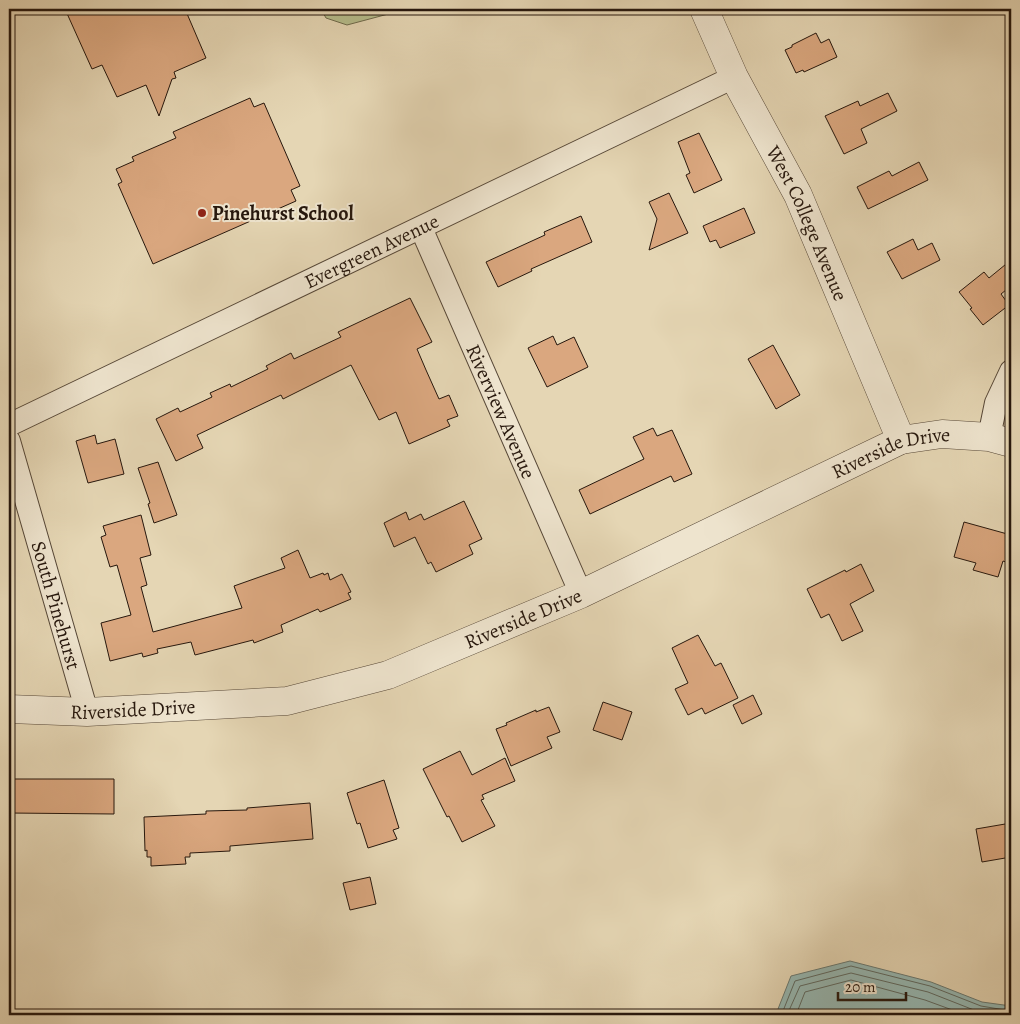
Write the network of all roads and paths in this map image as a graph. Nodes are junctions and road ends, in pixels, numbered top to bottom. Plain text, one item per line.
1 (704, 9) edge
2 (734, 77) junction
3 (421, 228) junction
4 (1011, 372) edge
5 (9, 426) edge
6 (901, 440) junction
7 (1000, 440) edge
8 (9, 441) edge
9 (581, 594) junction
10 (9, 709) edge
11 (87, 712) junction

1 - 2 street, West College Avenue
2 - 3 street, Evergreen Avenue
2 - 6 street, West College Avenue
3 - 5 street, Evergreen Avenue
3 - 9 street, Riverview Avenue
4 - 7 street
6 - 7 street, Riverside Drive
6 - 9 street, Riverside Drive
8 - 11 street, South Pinehurst
9 - 11 street, Riverside Drive
10 - 11 street, Riverside Drive

